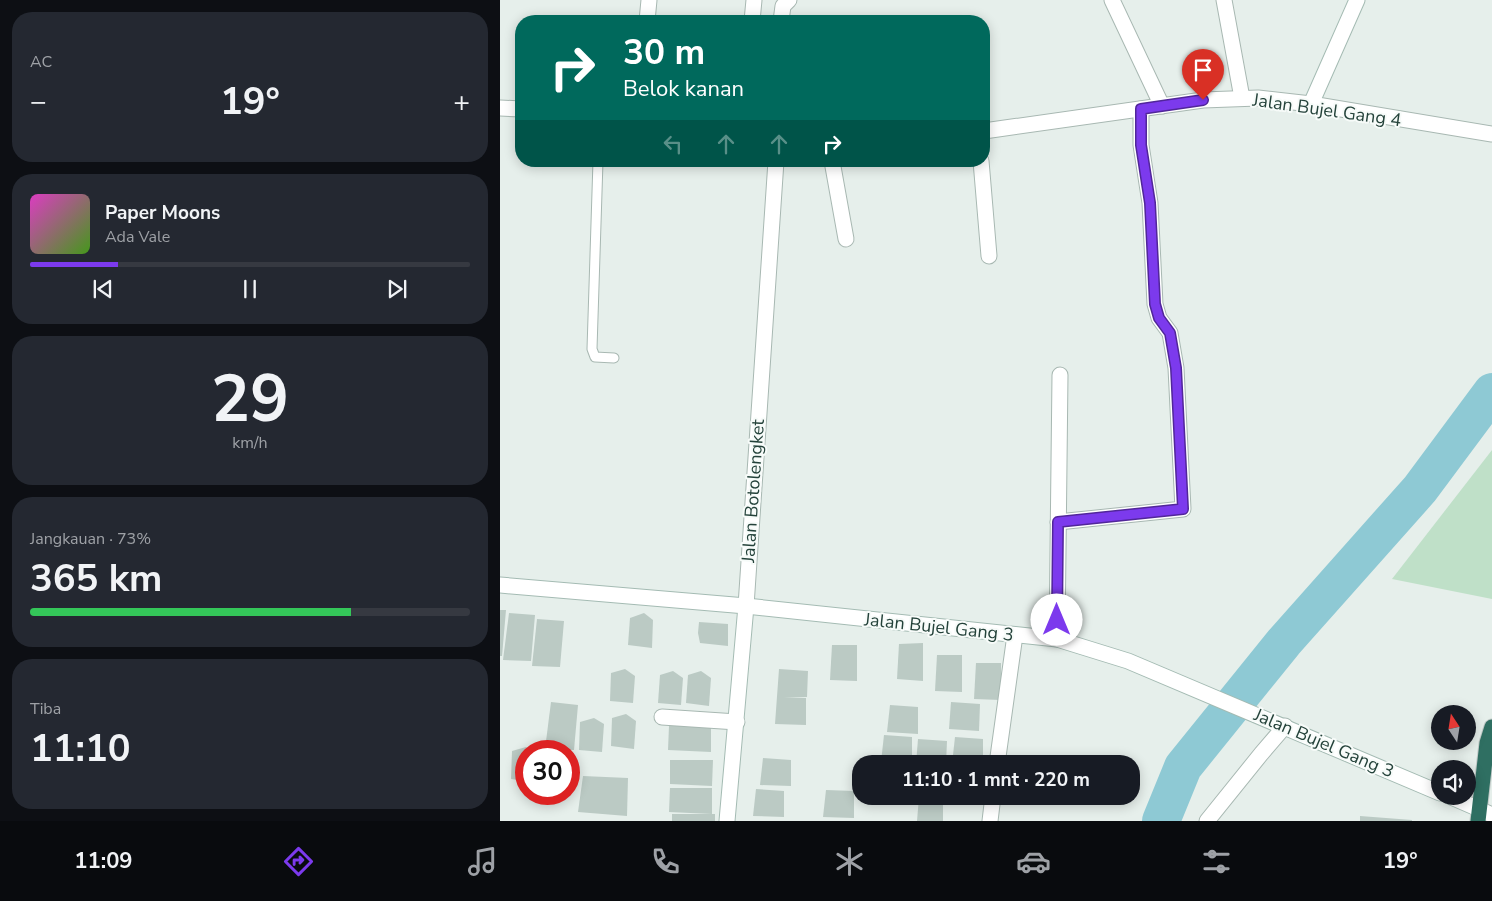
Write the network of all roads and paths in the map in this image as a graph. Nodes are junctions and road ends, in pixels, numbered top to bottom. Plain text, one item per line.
1 (649, 0) edge
2 (754, 0) edge
3 (789, 0) edge
4 (1112, 0) edge
5 (1224, 0) edge
6 (1357, 0) edge
7 (648, 15) edge
8 (753, 15) edge
9 (782, 15) edge
10 (1242, 98) junction
11 (1311, 104) junction
12 (1162, 106) junction
13 (500, 108) edge
14 (515, 109) edge
15 (1141, 109) junction
16 (990, 130) edge
17 (1492, 134) edge
18 (598, 167) edge
19 (776, 167) edge
20 (833, 167) edge
21 (981, 167) edge
22 (846, 239) dead end
23 (989, 256) dead end
24 (614, 358) dead end
25 (1060, 375) dead end
26 (1058, 522) junction
27 (500, 585) edge
28 (746, 606) junction
29 (1015, 635) junction
30 (1057, 639) junction
31 (662, 718) dead end
32 (736, 722) junction
33 (1279, 724) junction
34 (1492, 727) edge
35 (998, 755) edge
36 (1431, 788) edge
37 (992, 805) edge
38 (1465, 805) edge
39 (1483, 815) edge
40 (727, 821) edge
41 (990, 821) edge
42 (1207, 821) edge

1 - 7 street
2 - 8 street
3 - 9 street
4 - 12 street
5 - 10 street
6 - 11 street
10 - 11 street, Jalan Bujel Gang 4
10 - 12 street, Jalan Bujel Gang 4
11 - 17 street, Jalan Bujel Gang 4
12 - 15 street, Jalan Bujel Gang 4
13 - 14 street
15 - 16 street, Jalan Bujel Gang 4
15 - 26 street
18 - 24 lane
19 - 28 street, Jalan Botolengket
20 - 22 street
21 - 23 street
25 - 26 street
26 - 30 street
27 - 28 street, Jalan Bujel Gang 3
28 - 29 street, Jalan Bujel Gang 3
28 - 32 street, Jalan Botolengket
29 - 30 street, Jalan Bujel Gang 3
29 - 35 street
30 - 33 street, Jalan Bujel Gang 3
31 - 32 street
32 - 40 street, Jalan Botolengket
33 - 36 street, Jalan Bujel Gang 3
33 - 42 street
34 - 39 highway
37 - 41 street
38 - 39 street

